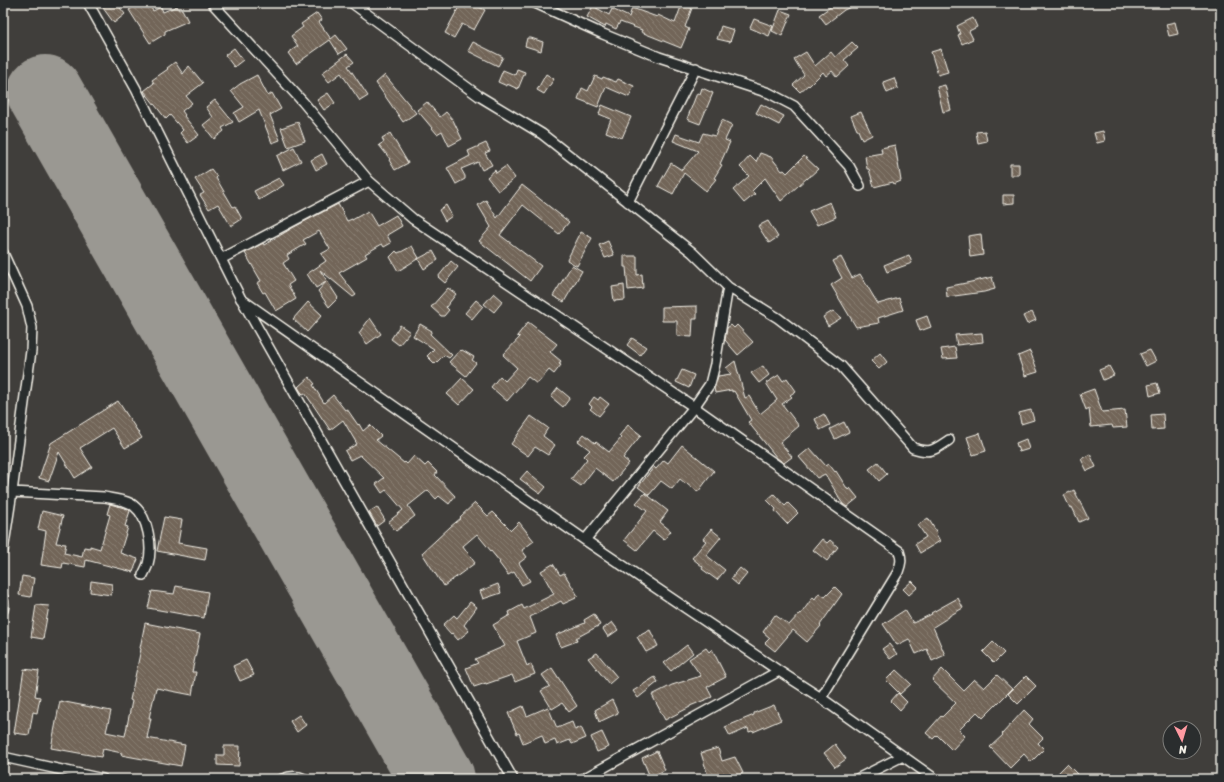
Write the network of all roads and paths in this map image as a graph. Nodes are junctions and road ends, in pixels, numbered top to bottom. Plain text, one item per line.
1 (88, 3) edge
2 (212, 3) edge
3 (352, 3) edge
4 (535, 3) edge
5 (696, 68) junction
6 (369, 181) junction
7 (860, 186) dead end
8 (628, 202) junction
9 (3, 253) edge
10 (221, 259) junction
11 (728, 287) junction
12 (241, 299) junction
13 (694, 407) junction
14 (949, 440) dead end
15 (12, 492) junction
16 (585, 540) junction
17 (3, 551) edge
18 (143, 575) dead end
19 (3, 598) edge
20 (3, 610) edge
21 (779, 671) junction
22 (821, 698) junction
23 (903, 756) junction
24 (3, 757) edge
25 (103, 779) edge
26 (282, 779) edge
27 (305, 779) edge
28 (513, 779) edge
29 (583, 779) edge
30 (857, 779) edge
31 (935, 779) edge

1 - 10 street
2 - 6 street
3 - 8 street
4 - 5 street
5 - 7 street
5 - 8 street
6 - 10 street
6 - 13 street
8 - 11 street
9 - 15 street
10 - 12 street
11 - 13 street
11 - 14 street
12 - 16 street
12 - 28 street
13 - 16 street
13 - 22 street
15 - 17 street
15 - 18 street
16 - 21 street
19 - 20 street
21 - 22 street
21 - 29 street
22 - 23 street
23 - 30 street
23 - 31 street
24 - 25 street
26 - 27 street

